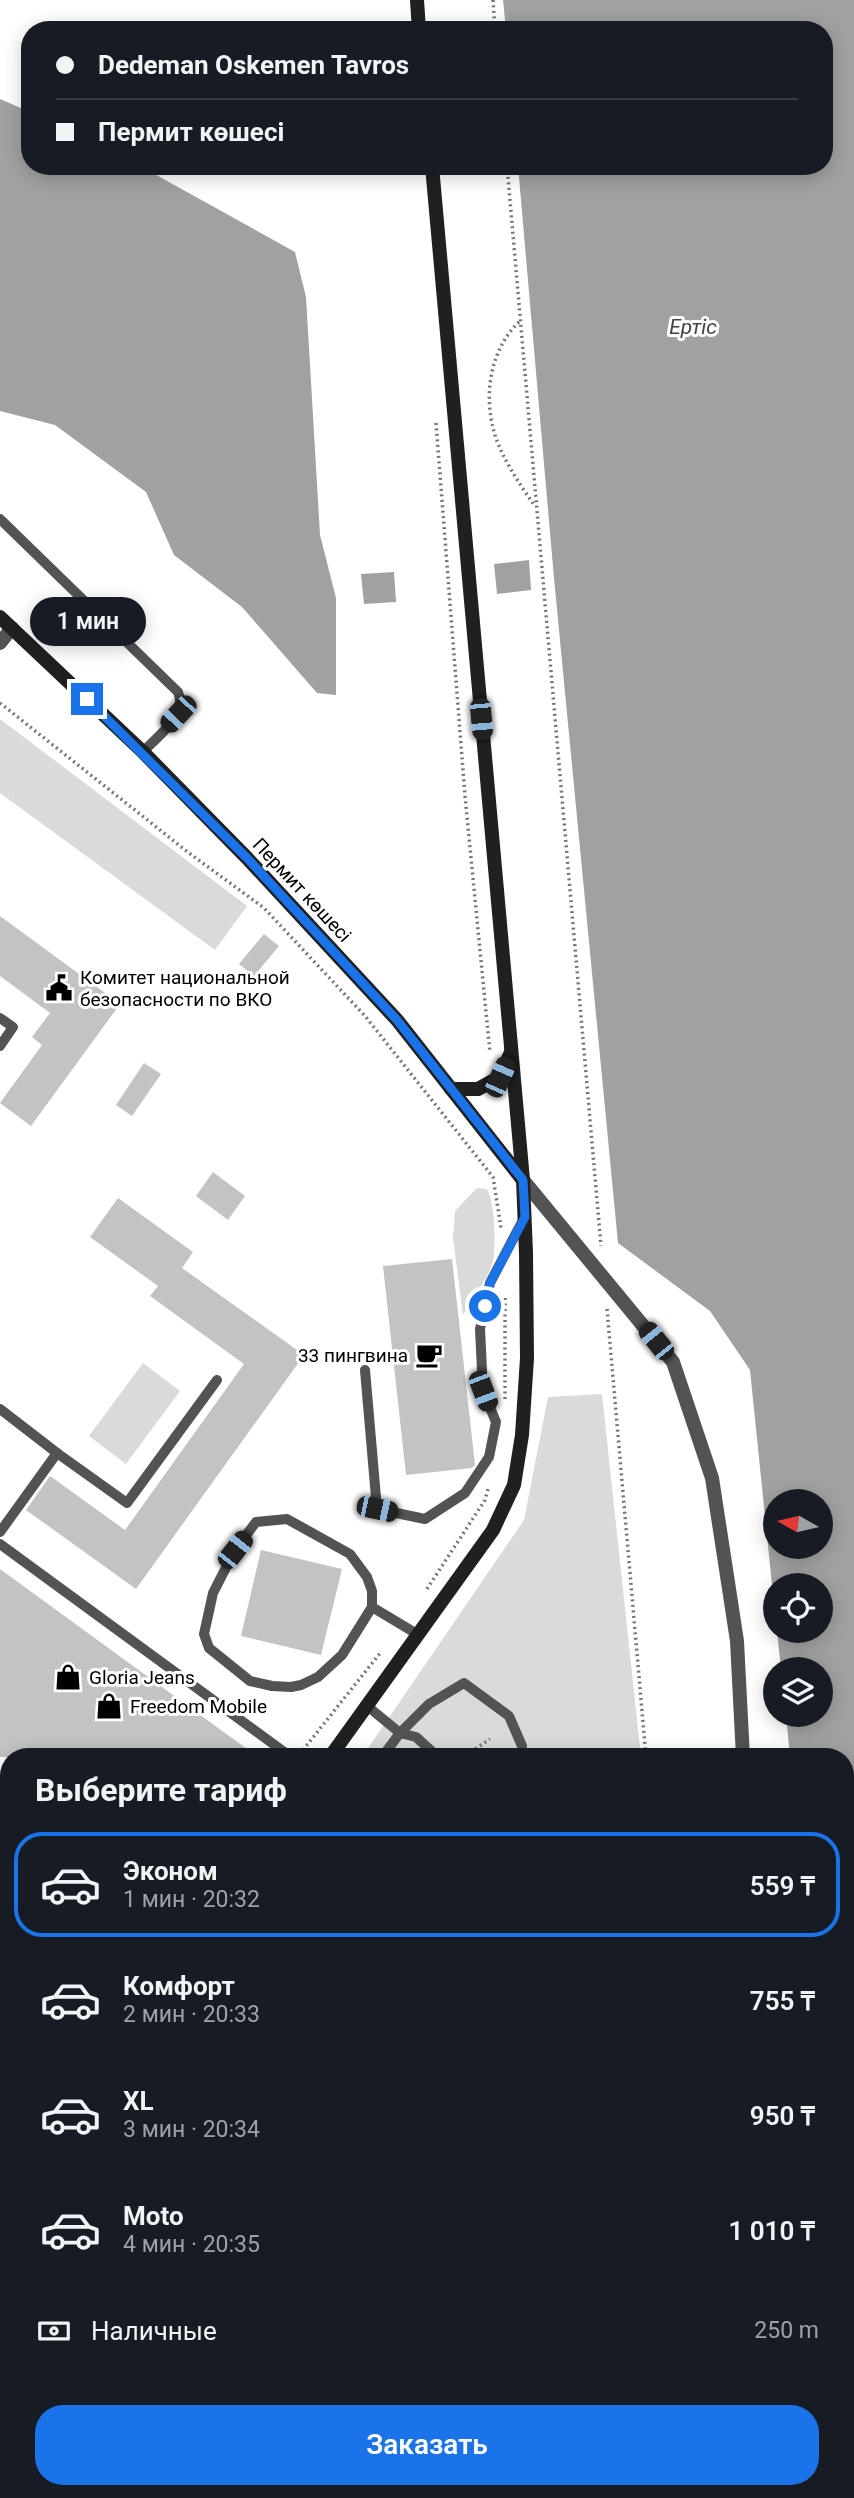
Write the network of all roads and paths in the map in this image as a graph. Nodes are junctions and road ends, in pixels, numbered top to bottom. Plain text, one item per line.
1 (417, 0) edge
2 (493, 0) edge
3 (418, 21) edge
4 (494, 21) edge
5 (433, 175) edge
6 (508, 175) edge
7 (520, 322) junction
8 (435, 410) dead end
9 (535, 506) junction
10 (0, 519) edge
11 (0, 617) edge
12 (12, 628) junction
13 (0, 643) edge
14 (0, 703) edge
15 (143, 752) junction
16 (0, 1018) edge
17 (0, 1046) edge
18 (511, 1050) junction
19 (490, 1055) dead end
20 (451, 1089) junction
21 (437, 1105) junction
22 (523, 1180) junction
23 (525, 1217) junction
24 (503, 1259) junction
25 (604, 1278) junction
26 (365, 1370) dead end
27 (217, 1380) dead end
28 (505, 1405) dead end
29 (0, 1409) edge
30 (57, 1453) junction
31 (489, 1487) dead end
32 (0, 1532) edge
33 (0, 1544) edge
34 (425, 1591) dead end
35 (372, 1607) junction
36 (403, 1625) junction
37 (417, 1634) junction
38 (366, 1705) junction
39 (400, 1733) junction
40 (490, 1739) dead end
41 (522, 1746) dead end
42 (279, 1748) edge
43 (304, 1748) edge
44 (336, 1748) edge
45 (389, 1748) edge
46 (429, 1748) edge
47 (477, 1748) edge
48 (645, 1748) edge
49 (743, 1748) edge

1 - 3 main road
2 - 4 path
5 - 18 main road
6 - 7 path
7 - 9 path
7 - 9 path
8 - 19 path
9 - 25 path
10 - 15 lane
11 - 12 main road, Пермит көшесі
12 - 13 street
12 - 15 main road, Пермит көшесі
14 - 21 path
15 - 20 main road, Пермит көшесі
16 - 17 lane
18 - 20 main road
18 - 22 main road
20 - 21 path
20 - 22 main road, Пермит көшесі
21 - 24 path
22 - 23 main road
22 - 25 street
23 - 24 lane
23 - 37 main road
24 - 26 lane
24 - 28 path
25 - 48 path
25 - 49 street
27 - 30 lane
29 - 30 lane
30 - 32 lane
31 - 34 path
33 - 42 lane
35 - 35 lane
35 - 36 lane
36 - 37 lane
36 - 43 path
37 - 38 main road
38 - 39 lane
38 - 44 main road
39 - 41 lane
39 - 45 lane
39 - 46 lane
40 - 47 path

